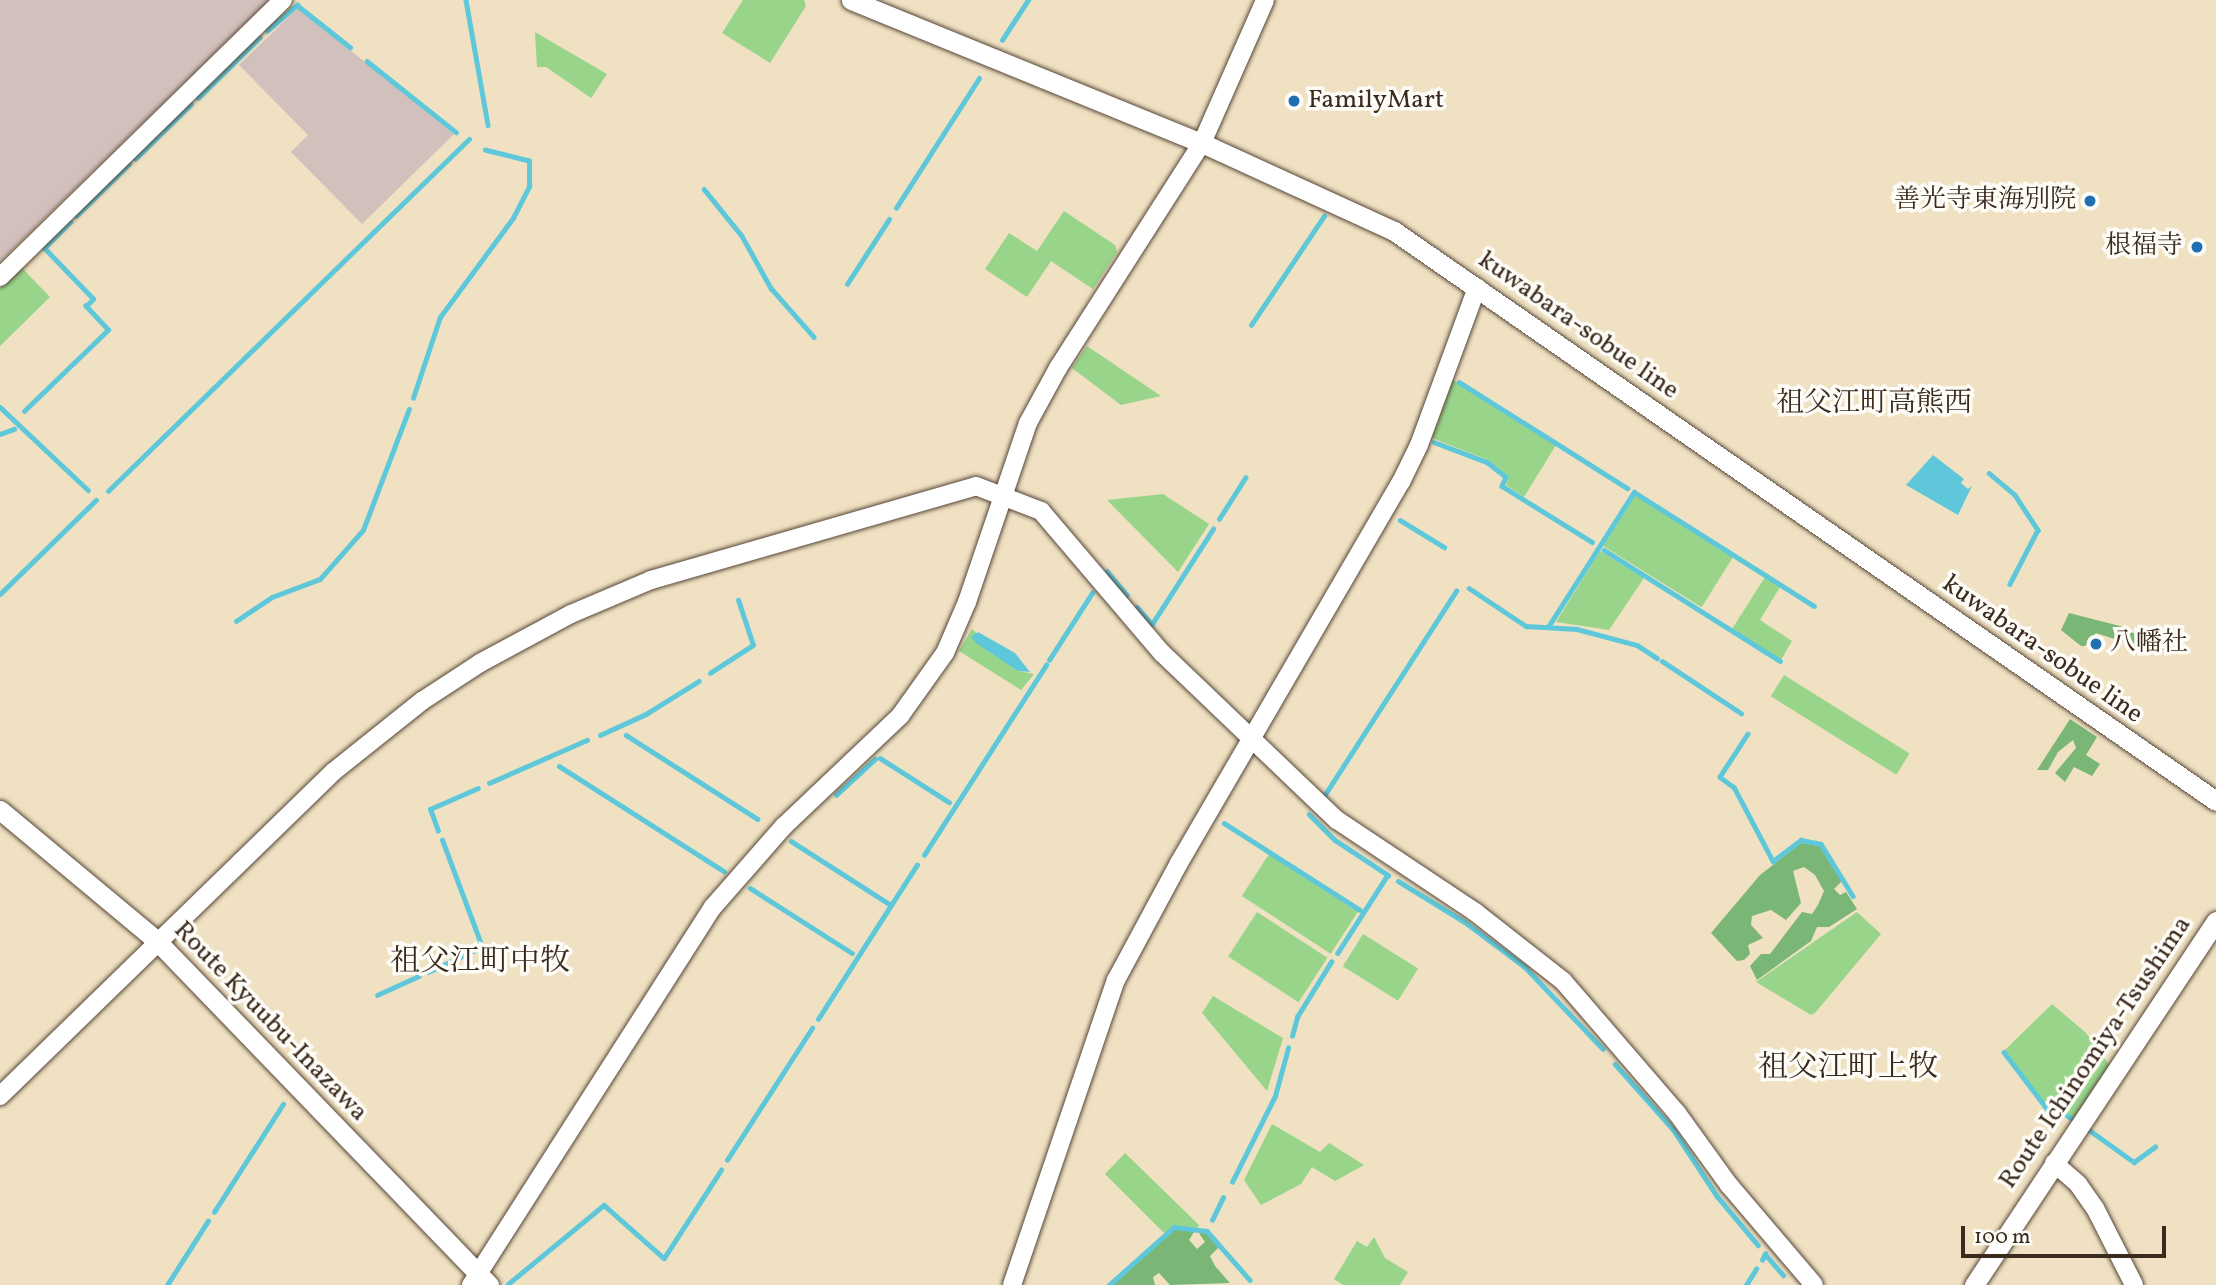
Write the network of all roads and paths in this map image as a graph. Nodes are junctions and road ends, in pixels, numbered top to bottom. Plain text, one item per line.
1 (283, 0) edge
2 (850, 0) edge
3 (1265, 0) edge
4 (1202, 143) junction
5 (0, 277) edge
6 (1477, 287) junction
7 (1000, 496) junction
8 (1252, 740) junction
9 (2216, 801) edge
10 (0, 810) edge
11 (2216, 920) edge
12 (157, 941) junction
13 (0, 1096) edge
14 (2054, 1163) junction
15 (479, 1281) edge
16 (1012, 1285) edge
17 (1814, 1285) edge
18 (1974, 1285) edge
19 (2134, 1285) edge

1 - 5 street
2 - 4 main road, kuwabara-sobue line
3 - 4 street
4 - 6 main road, kuwabara-sobue line
4 - 7 street
6 - 8 street
6 - 9 main road, kuwabara-sobue line
7 - 8 street
7 - 12 street
7 - 15 street
8 - 16 street
8 - 17 street
10 - 12 main road, Route Kyuubu-Inazawa
11 - 14 main road, Route Ichinomiya-Tsushima
12 - 13 street
12 - 15 main road, Route Kyuubu-Inazawa
14 - 18 main road, Route Ichinomiya-Tsushima
14 - 19 street

